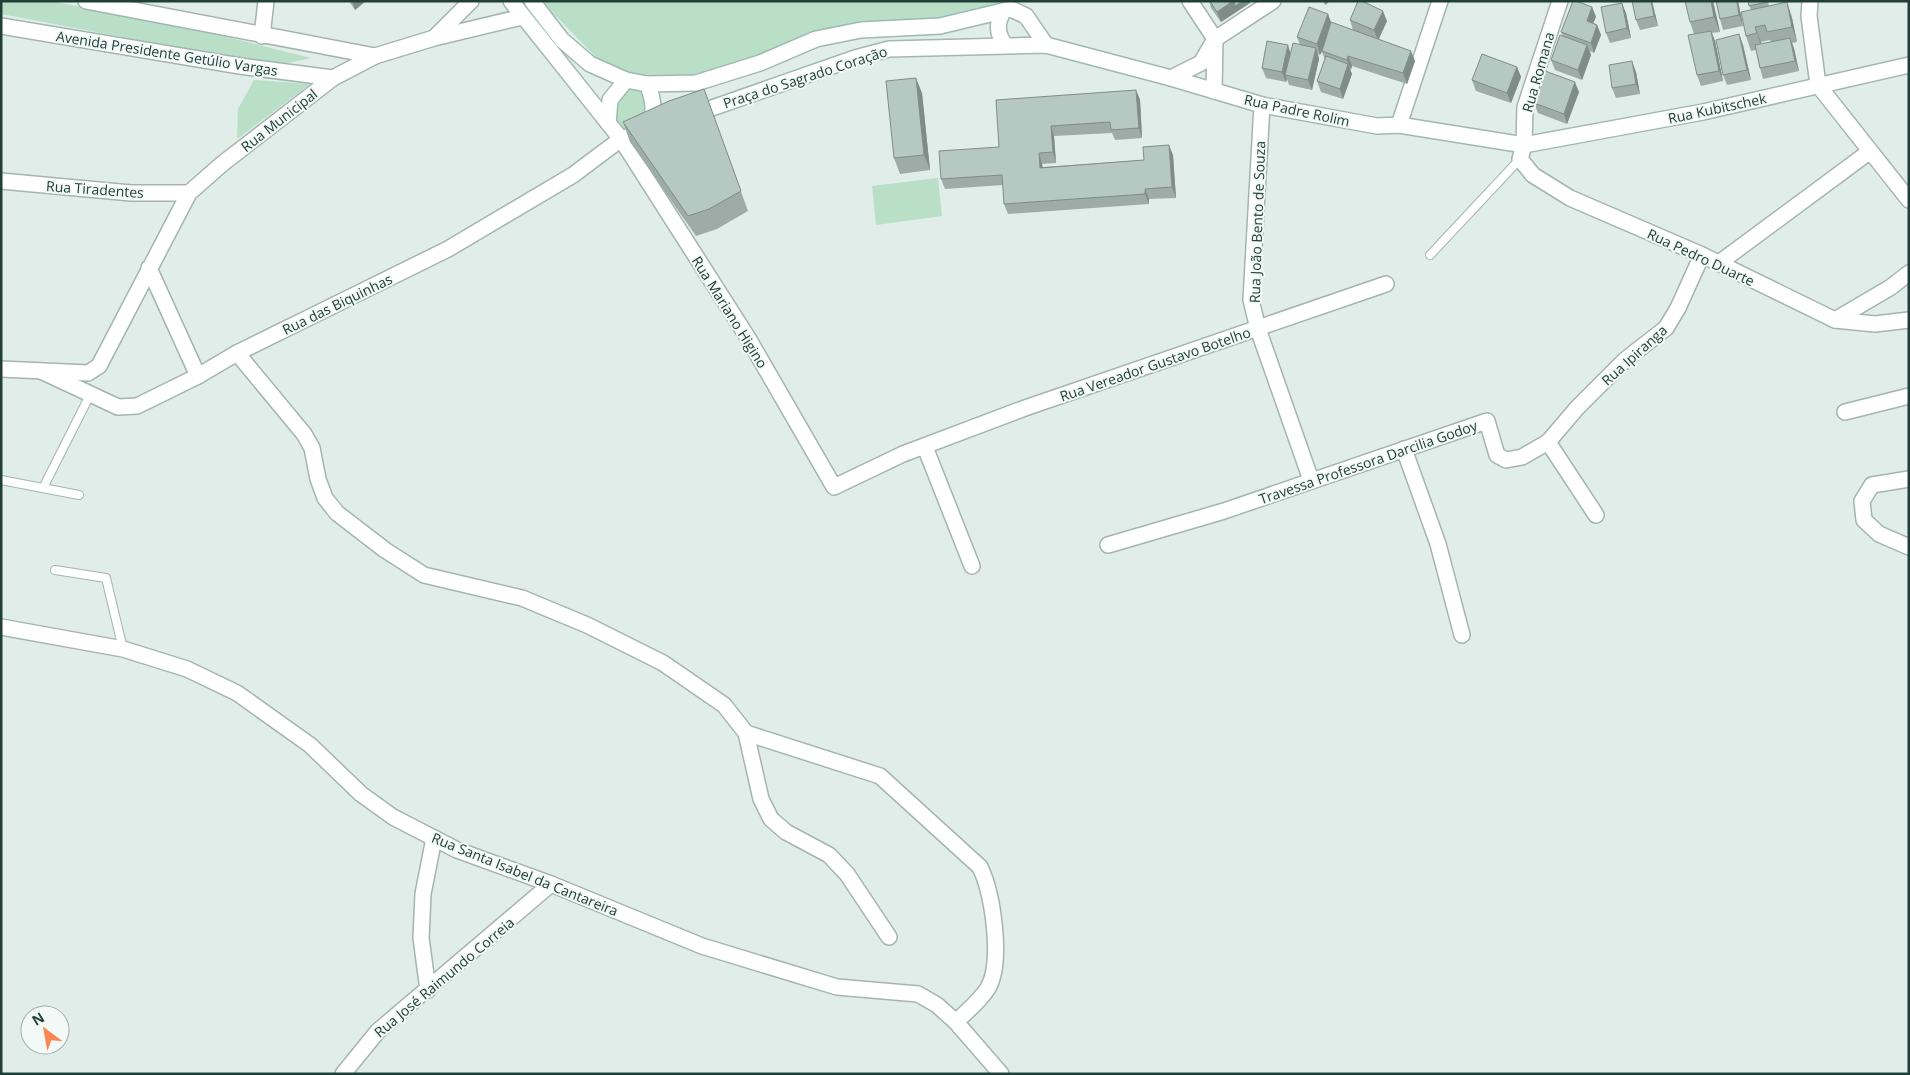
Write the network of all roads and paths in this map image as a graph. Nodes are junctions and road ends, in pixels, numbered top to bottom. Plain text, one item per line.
1 (86, 1) edge
2 (266, 1) edge
3 (471, 1) edge
4 (511, 1) edge
5 (532, 1) edge
6 (1190, 1) edge
7 (1273, 1) edge
8 (1440, 1) edge
9 (1810, 1) edge
10 (1559, 2) edge
11 (134, 6) edge
12 (1009, 7) edge
13 (522, 17) junction
14 (1, 26) edge
15 (262, 36) junction
16 (434, 38) junction
17 (1214, 39) junction
18 (1005, 45) junction
19 (1046, 45) junction
20 (375, 56) junction
21 (1909, 65) edge
22 (333, 78) junction
23 (1171, 78) junction
24 (626, 80) junction
25 (647, 84) junction
26 (1818, 85) junction
27 (1214, 91) junction
28 (1262, 105) junction
29 (680, 119) edge
30 (608, 123) junction
31 (663, 125) edge
32 (1399, 125) junction
33 (646, 131) junction
34 (621, 139) junction
35 (1522, 152) junction
36 (1869, 152) junction
37 (1, 181) edge
38 (189, 193) junction
39 (1909, 200) edge
40 (1430, 255) dead end
41 (1702, 255) junction
42 (1718, 263) junction
43 (149, 268) junction
44 (1909, 273) edge
45 (1386, 284) dead end
46 (1835, 320) junction
47 (1909, 320) edge
48 (1258, 329) junction
49 (238, 353) junction
50 (1, 369) edge
51 (42, 371) junction
52 (198, 376) junction
53 (91, 393) junction
54 (1909, 396) edge
55 (1845, 412) dead end
56 (1548, 442) junction
57 (925, 447) junction
58 (1404, 449) junction
59 (1909, 479) edge
60 (1, 480) edge
61 (1311, 480) junction
62 (834, 487) joint
63 (43, 488) junction
64 (79, 495) dead end
65 (1596, 515) dead end
66 (1108, 545) dead end
67 (1909, 547) edge
68 (972, 566) dead end
69 (55, 570) dead end
70 (1, 627) edge
71 (1462, 636) dead end
72 (123, 649) junction
73 (746, 732) junction
74 (434, 838) junction
75 (552, 884) junction
76 (889, 937) dead end
77 (428, 990) junction
78 (956, 1022) junction
79 (343, 1074) edge
80 (1001, 1074) edge

1 - 11 street
2 - 15 street
3 - 16 street
4 - 13 street
5 - 24 street, Praça do Sagrado Coração
6 - 17 street
7 - 17 street
8 - 32 street
9 - 26 street
10 - 35 street, Rua Romana
11 - 15 street
12 - 18 street
12 - 19 street
12 - 25 street, Praça do Sagrado Coração
13 - 16 street, Rua Municipal
13 - 30 street
14 - 22 street, Avenida Presidente Getúlio Vargas
15 - 20 street
16 - 20 street, Rua Municipal
17 - 23 street
17 - 27 street
18 - 19 street, Praça do Sagrado Coração
18 - 29 street, Praça do Sagrado Coração
19 - 23 street, Rua Padre Rolim
20 - 22 street, Rua Municipal
21 - 26 street, Rua Kubitschek
22 - 38 street, Rua Municipal
23 - 27 street, Rua Padre Rolim
24 - 25 street, Praça do Sagrado Coração
24 - 30 street
25 - 33 street
26 - 35 street, Rua Kubitschek
26 - 36 street
27 - 28 street, Rua Padre Rolim
28 - 32 street, Rua Padre Rolim
28 - 48 street, Rua João Bento de Souza
30 - 34 street
31 - 33 street
32 - 35 street, Rua Padre Rolim
33 - 34 street
34 - 49 street, Rua das Biquinhas
34 - 62 street, Rua Mariano Higino
35 - 40 lane
35 - 41 street, Rua Pedro Duarte
36 - 39 street
36 - 42 street
37 - 38 street, Rua Tiradentes
38 - 43 street
41 - 42 street, Rua Pedro Duarte
41 - 56 street, Rua Ipiranga
42 - 46 street, Rua Pedro Duarte
43 - 51 street
43 - 52 street
44 - 46 street
45 - 48 street, Rua Vereador Gustavo Botelho
46 - 47 street, Rua Pedro Duarte
48 - 57 street, Rua Vereador Gustavo Botelho
48 - 61 street, Rua João Bento de Souza
49 - 52 street, Rua das Biquinhas
49 - 73 street
50 - 51 street
51 - 53 street, Rua das Biquinhas
52 - 53 street, Rua das Biquinhas
53 - 63 lane
54 - 55 street
56 - 58 street, Travessa Professora Darcilia Godoy
56 - 65 street
57 - 62 street, Rua Vereador Gustavo Botelho
57 - 68 street
58 - 61 street, Travessa Professora Darcilia Godoy
58 - 71 street
59 - 67 street
60 - 63 lane
61 - 66 street, Travessa Professora Darcilia Godoy
63 - 64 lane
69 - 72 lane
70 - 72 street, Rua Santa Isabel da Cantareira
72 - 74 street, Rua Santa Isabel da Cantareira
73 - 76 street
73 - 78 street
74 - 75 street, Rua Santa Isabel da Cantareira
74 - 77 street
75 - 77 street, Rua José Raimundo Correia
75 - 78 street, Rua Santa Isabel da Cantareira
77 - 79 street, Rua José Raimundo Correia
78 - 80 street, Rua Santa Isabel da Cantareira

